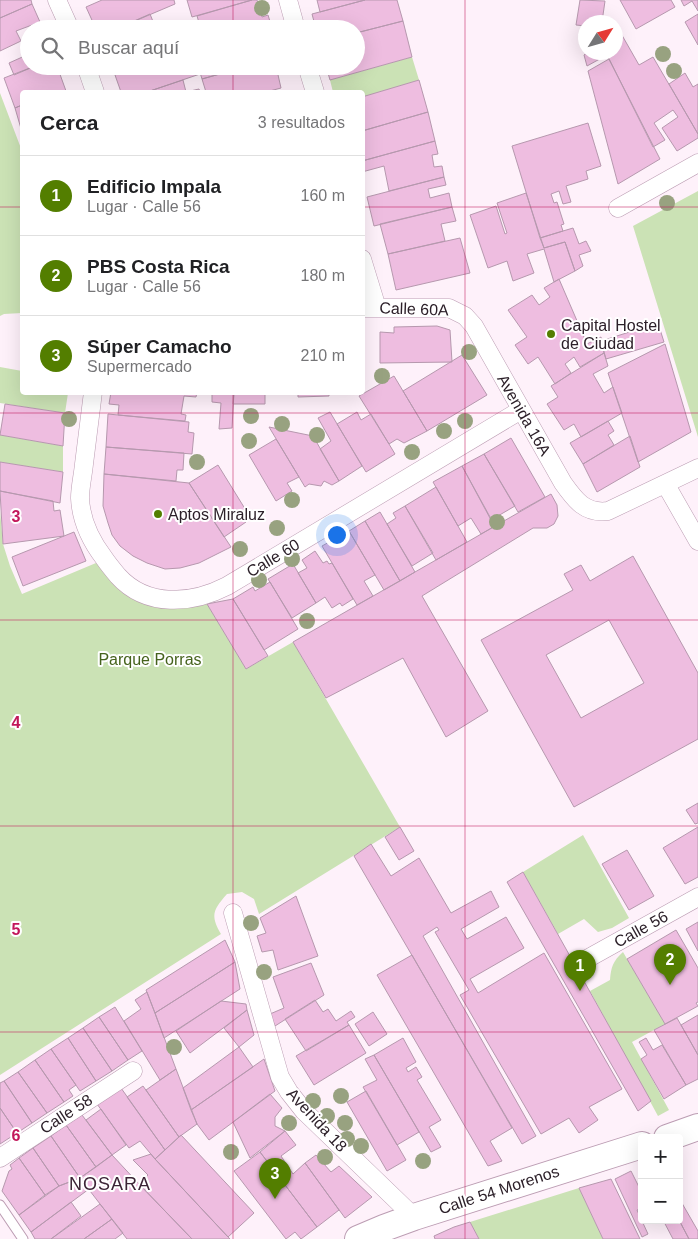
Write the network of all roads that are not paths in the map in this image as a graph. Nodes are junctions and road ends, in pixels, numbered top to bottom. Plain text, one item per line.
1 (57, 0) edge
2 (288, 0) edge
3 (66, 20) edge
4 (294, 20) edge
5 (89, 75) edge
6 (310, 75) edge
7 (94, 90) edge
8 (314, 90) edge
9 (698, 163) edge
10 (618, 208) dead end
11 (365, 277) edge
12 (370, 308) edge
13 (465, 316) joint
14 (93, 395) edge
15 (521, 410) junction
16 (698, 468) edge
17 (666, 485) junction
18 (698, 541) edge
19 (698, 897) edge
20 (233, 913) dead end
21 (584, 960) dead end
22 (133, 1071) dead end
23 (698, 1127) edge
24 (678, 1134) edge
25 (638, 1146) edge
26 (0, 1158) edge
27 (0, 1205) edge
28 (414, 1217) junction
29 (23, 1239) edge
30 (358, 1239) edge

1 - 3 street
2 - 4 street
5 - 7 street
6 - 8 street
9 - 10 street
11 - 12 street
12 - 13 street, Calle 60A
13 - 15 street, Avenida 16A
14 - 15 street, Calle 60
15 - 17 street, Avenida 16A
16 - 17 street
17 - 18 street
19 - 21 street, Calle 56
20 - 28 street, Avenida 18
22 - 26 street, Calle 58
23 - 24 main road
25 - 28 main road, Calle 54 Morenos
27 - 29 lane
28 - 30 main road, Calle 54 Morenos

